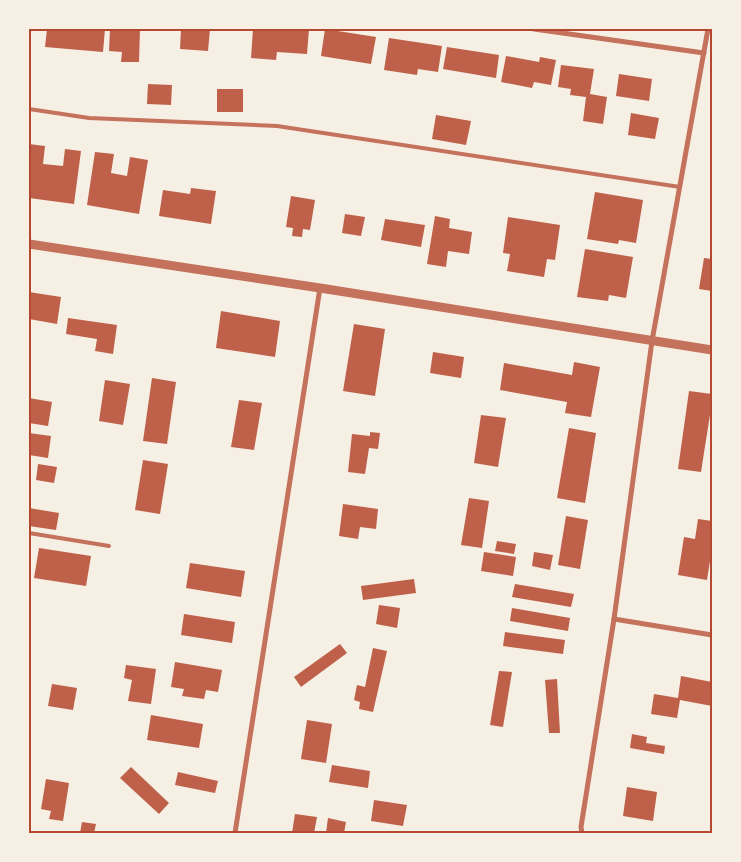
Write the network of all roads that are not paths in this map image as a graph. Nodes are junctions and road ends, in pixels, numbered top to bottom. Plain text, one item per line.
1 (534, 29) edge
2 (708, 29) edge
3 (704, 53) junction
4 (29, 109) edge
5 (680, 187) junction
6 (29, 244) edge
7 (320, 288) junction
8 (652, 341) junction
9 (712, 350) edge
10 (29, 534) edge
11 (109, 546) dead end
12 (614, 619) junction
13 (712, 635) edge
14 (235, 833) edge
15 (582, 833) edge

1 - 3 street
2 - 3 street
3 - 5 street
4 - 5 lane
5 - 8 street
6 - 7 street
7 - 8 street
7 - 14 street
8 - 9 street
8 - 12 street
10 - 11 lane
12 - 13 street
12 - 15 street

